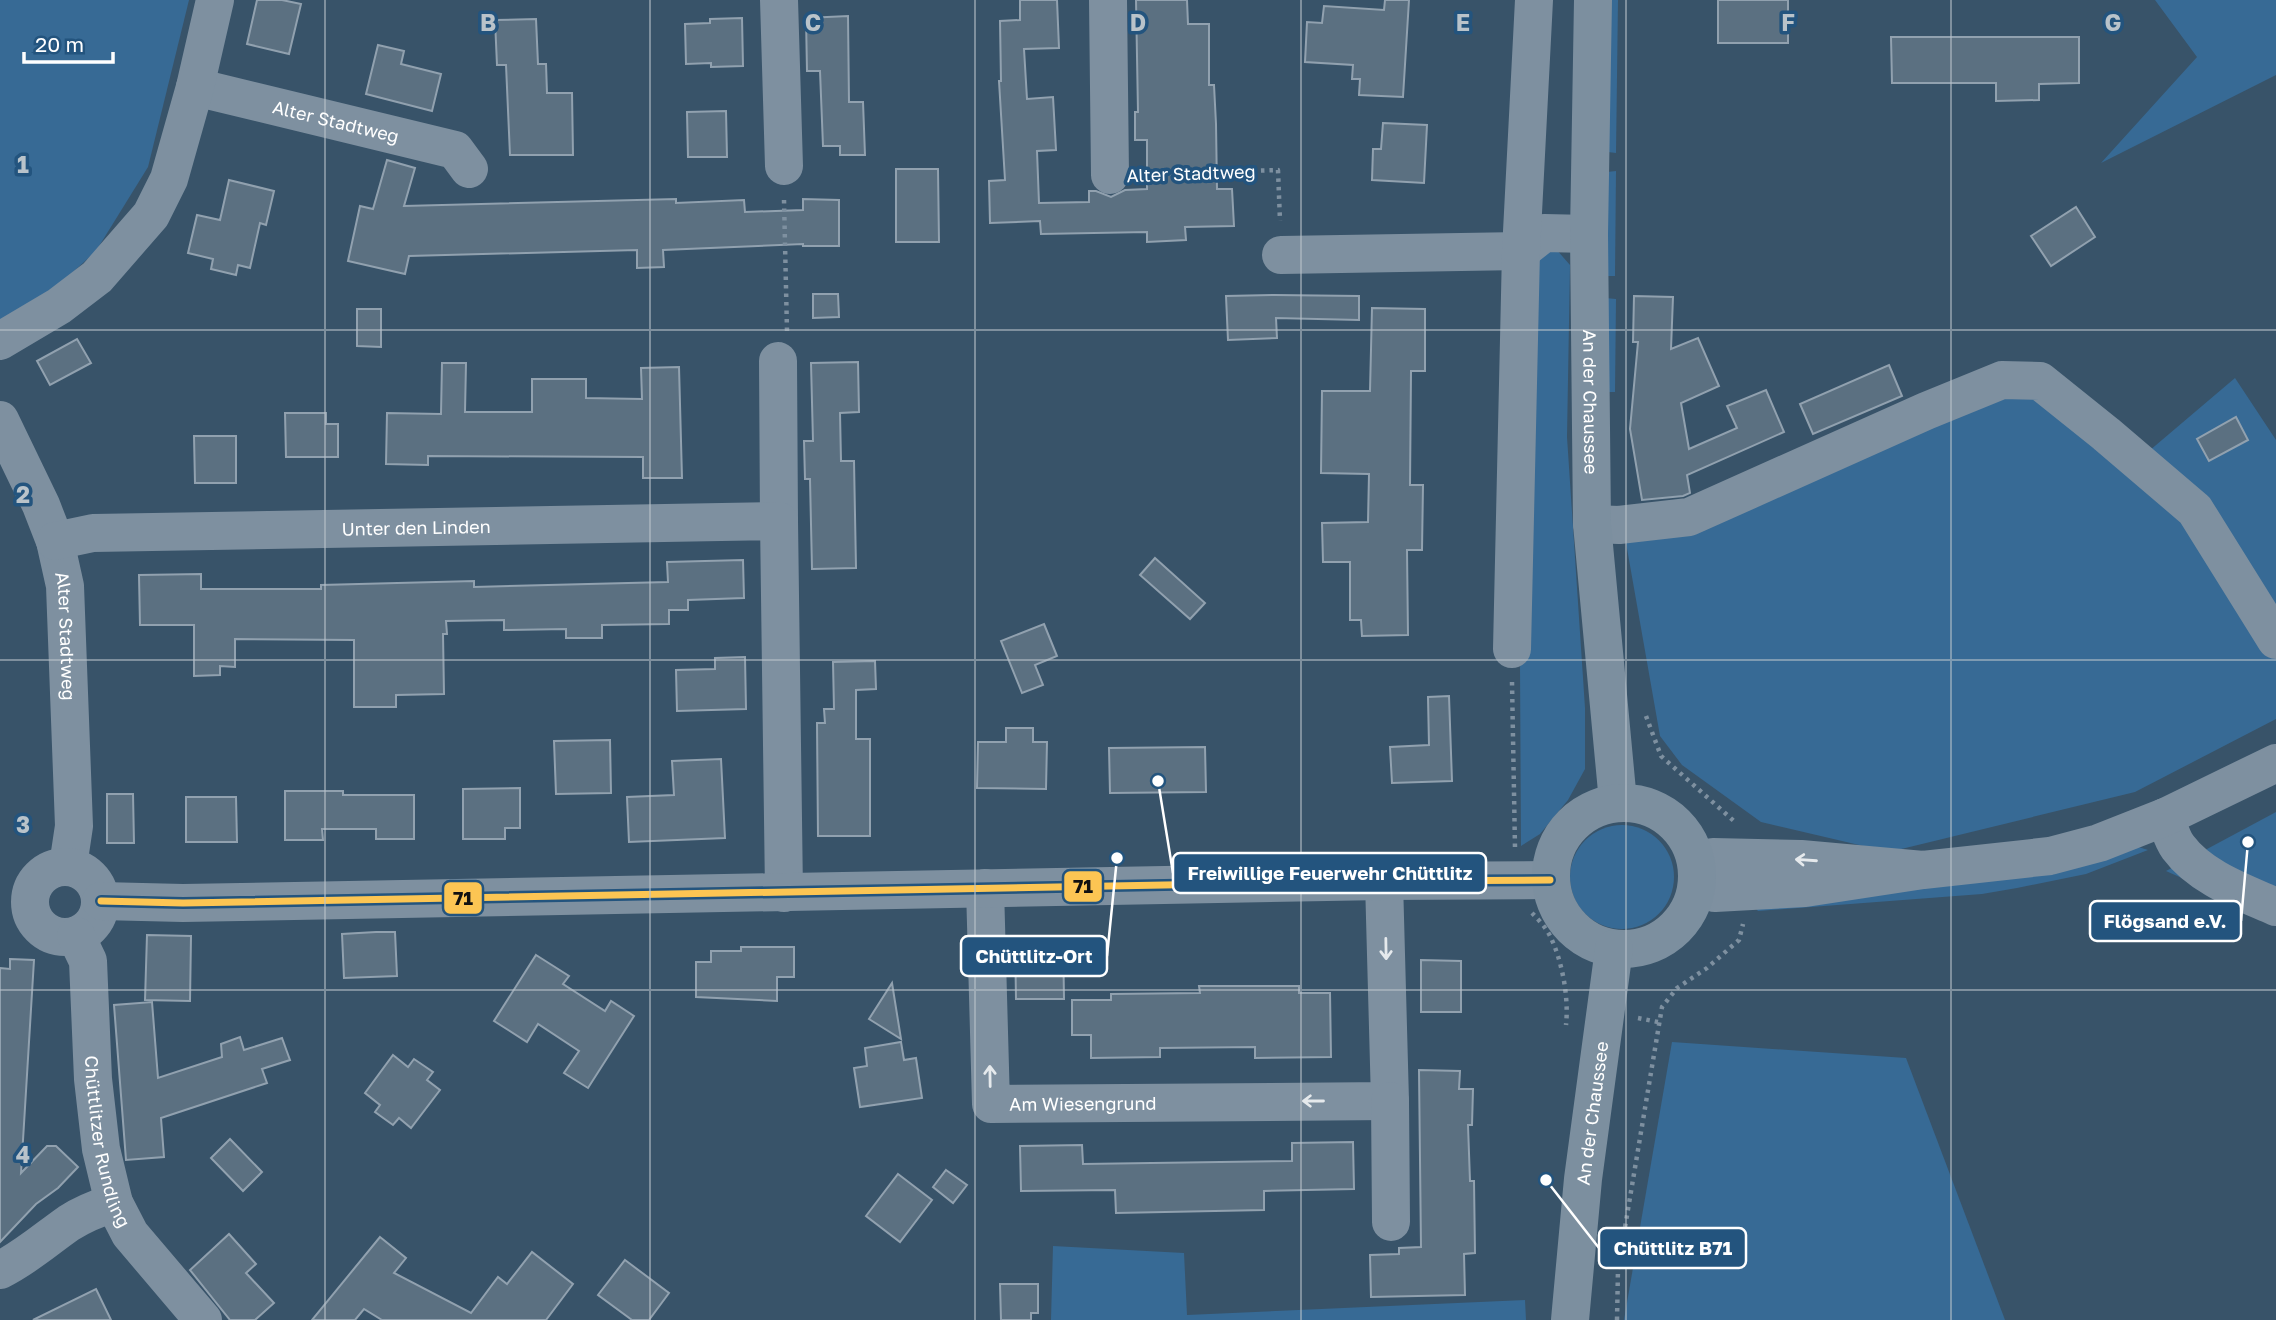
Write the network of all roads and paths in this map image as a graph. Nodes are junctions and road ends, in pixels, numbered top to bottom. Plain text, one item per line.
1 (215, 0) edge
2 (779, 0) edge
3 (1108, 0) edge
4 (1534, 0) edge
5 (1593, 0) edge
6 (194, 87) junction
7 (784, 166) joint
8 (469, 169) dead end
9 (1110, 175) joint
10 (1589, 234) junction
11 (1521, 251) junction
12 (1281, 255) joint
13 (0, 341) edge
14 (778, 361) joint
15 (0, 420) edge
16 (779, 521) junction
17 (1592, 524) junction
18 (55, 541) junction
19 (2276, 640) edge
20 (1512, 649) joint
21 (1645, 714) dead end
22 (2276, 763) edge
23 (1618, 802) junction
24 (2165, 817) junction
25 (68, 866) junction
26 (1743, 875) junction
27 (1698, 876) junction
28 (1384, 881) junction
29 (985, 888) junction
30 (1531, 890) junction
31 (784, 893) junction
32 (15, 897) edge
33 (101, 901) junction
34 (2276, 907) edge
35 (76, 936) junction
36 (1614, 949) junction
37 (1632, 1017) dead end
38 (1658, 1022) junction
39 (1565, 1036) dead end
40 (1390, 1101) junction
41 (114, 1203) junction
42 (1391, 1222) dead end
43 (0, 1270) edge
44 (203, 1320) edge
45 (1570, 1320) edge
46 (1617, 1320) edge

1 - 6 street
2 - 7 street
3 - 9 street, Alter Stadtweg
4 - 11 street
5 - 10 main road, An der Chaussee
6 - 8 street, Alter Stadtweg
6 - 13 street
7 - 14 path
9 - 12 path, Alter Stadtweg
10 - 11 street
10 - 17 main road, An der Chaussee
11 - 12 street
11 - 20 street
14 - 16 street
15 - 18 street, Alter Stadtweg
16 - 18 street, Unter den Linden
16 - 31 street
17 - 19 street
17 - 23 main road, An der Chaussee
18 - 25 street, Alter Stadtweg
20 - 30 path
21 - 26 path
22 - 24 street
23 - 27 main road
23 - 30 main road
24 - 26 street
24 - 34 street
25 - 32 street
25 - 33 street
26 - 27 street
26 - 38 path
27 - 36 main road
28 - 29 street
28 - 30 street
28 -> 40 street
29 - 31 street
40 -> 29 street, Am Wiesengrund
30 - 36 main road
30 - 39 path
31 - 33 street
32 - 35 street
33 - 35 street
35 - 41 street, Chüttlitzer Rundling
36 - 45 main road, An der Chaussee
37 - 38 path
38 - 46 path
40 - 42 street
41 - 43 street
41 - 44 street, Chüttlitzer Rundling

